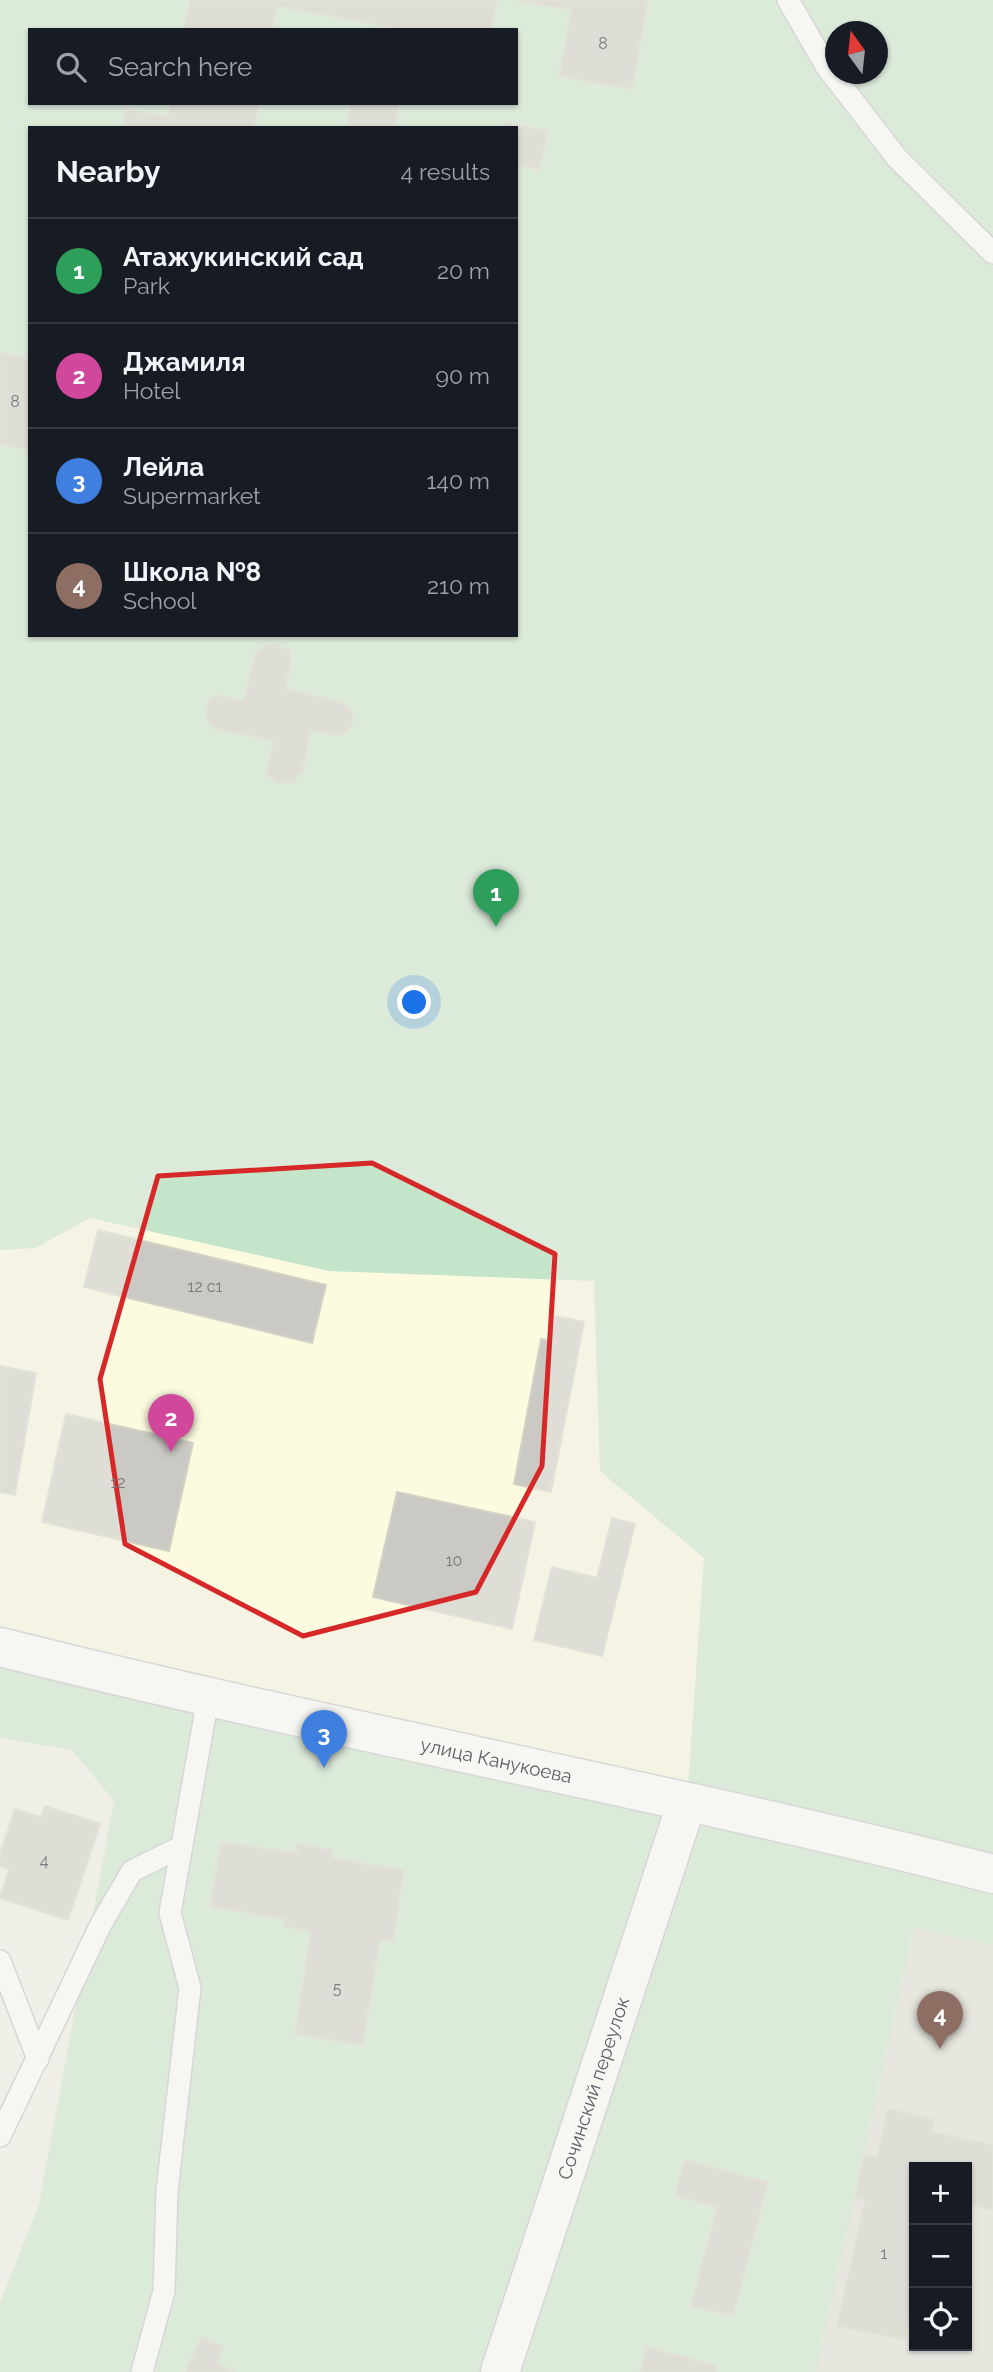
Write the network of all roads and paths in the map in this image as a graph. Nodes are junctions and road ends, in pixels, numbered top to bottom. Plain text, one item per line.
1 (788, 0) edge
2 (993, 253) edge
3 (0, 1647) edge
4 (208, 1698) junction
5 (687, 1802) junction
6 (181, 1847) junction
7 (993, 1874) edge
8 (0, 1961) edge
9 (38, 2059) junction
10 (0, 2136) edge
11 (142, 2372) edge
12 (500, 2372) edge

1 - 2 lane
3 - 4 street, улица Канукоева
4 - 5 street, улица Канукоева
4 - 6 lane
5 - 7 street, улица Канукоева
5 - 12 street, Сочинский переулок
6 - 9 lane
6 - 11 lane
8 - 9 lane
9 - 10 lane

